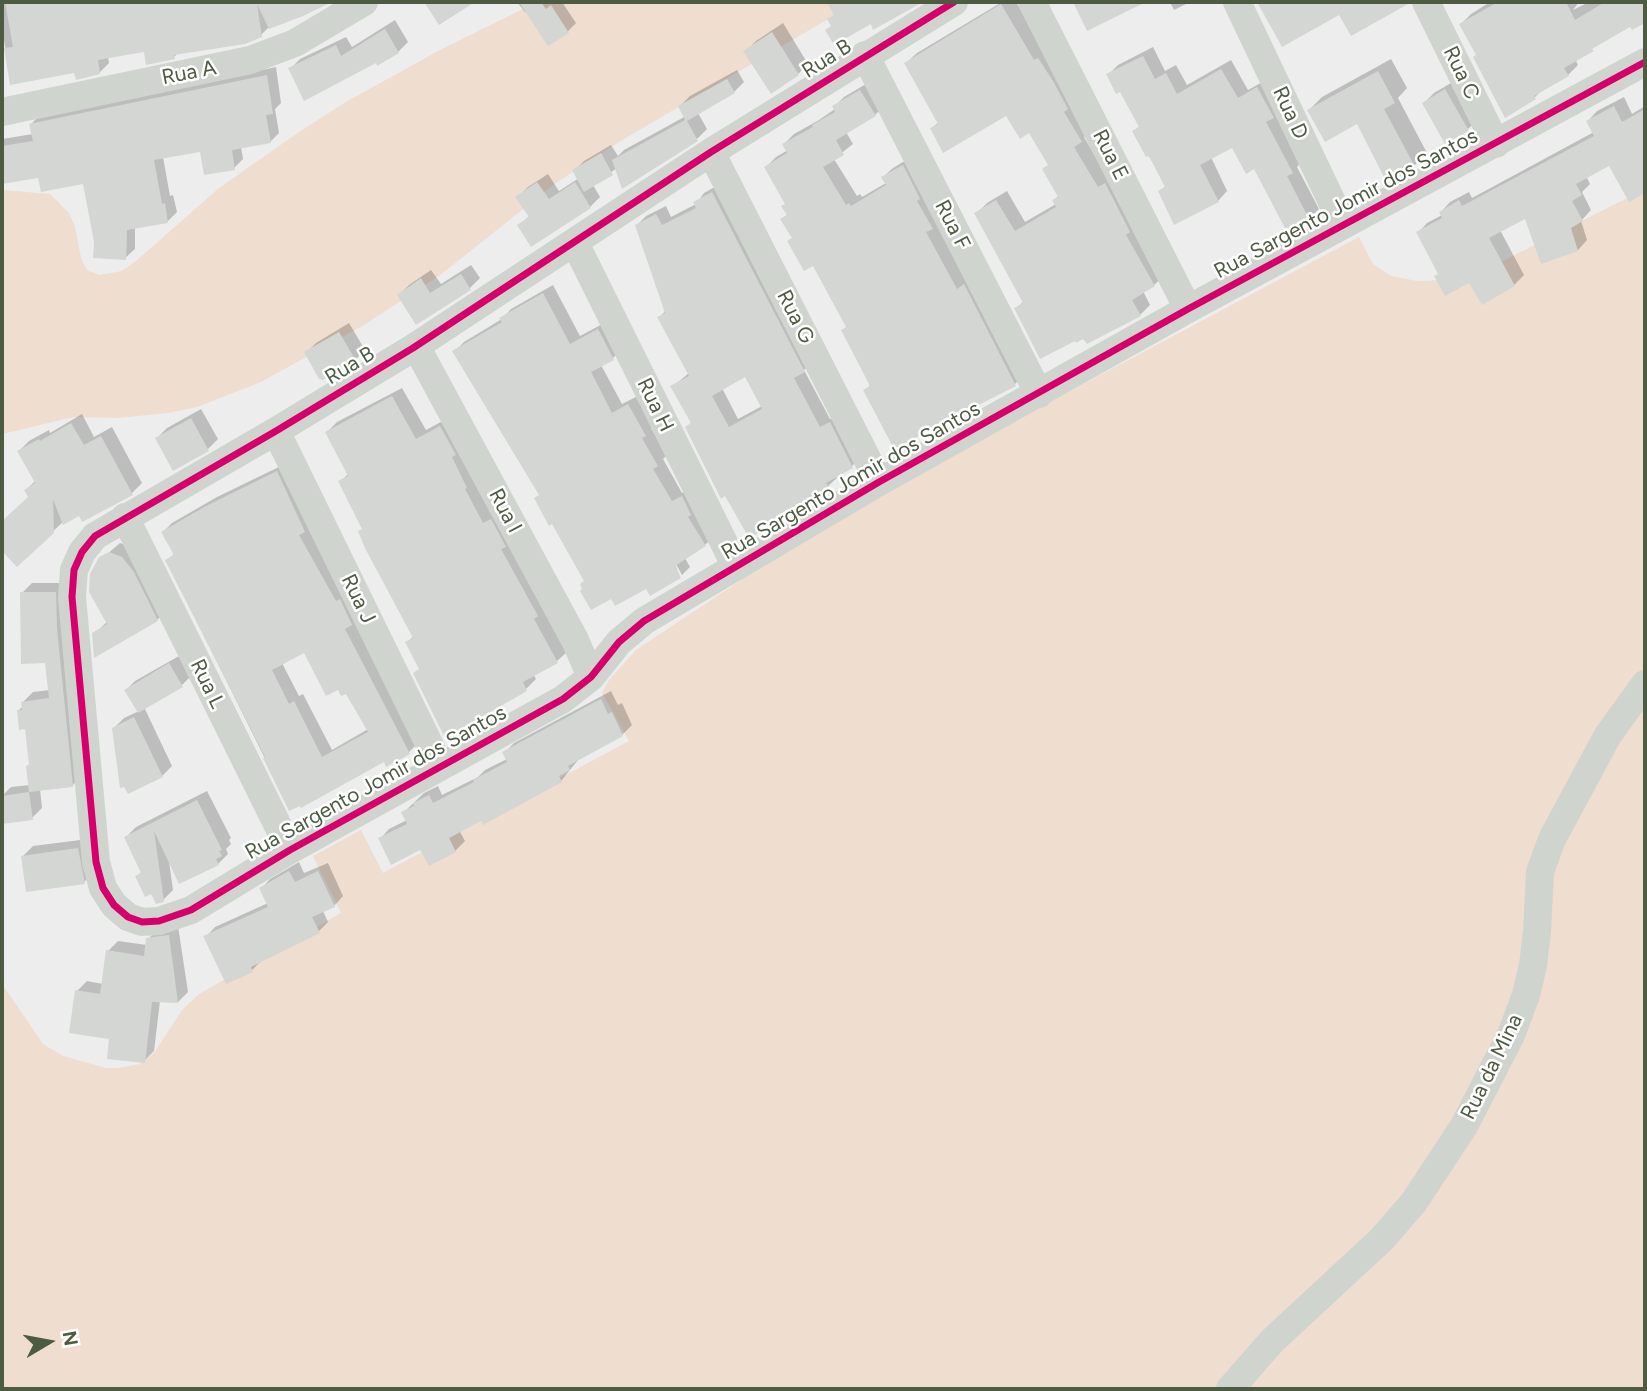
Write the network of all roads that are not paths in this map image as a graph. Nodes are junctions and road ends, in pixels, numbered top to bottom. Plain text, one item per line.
1 (364, 2) edge
2 (954, 2) edge
3 (1032, 2) edge
4 (1237, 2) edge
5 (1426, 2) edge
6 (865, 55) junction
7 (1645, 62) edge
8 (2, 112) edge
9 (1496, 144) junction
10 (712, 152) junction
11 (1343, 225) junction
12 (575, 243) junction
13 (1188, 309) junction
14 (416, 346) junction
15 (1039, 394) junction
16 (276, 431) junction
17 (879, 482) junction
18 (125, 517) junction
19 (736, 567) junction
20 (591, 677) junction
21 (1645, 684) edge
22 (440, 766) junction
23 (290, 850) junction
24 (128, 917) joint
25 (1230, 1389) edge

1 - 8 street, Rua A
2 - 6 street, Rua B
3 - 13 street, Rua E
4 - 11 street, Rua D
5 - 9 street, Rua C
6 - 10 street, Rua B
6 - 15 street, Rua F
7 - 9 street, Rua Sargento Jomir dos Santos
9 - 11 street, Rua Sargento Jomir dos Santos
10 - 12 street, Rua B
10 - 17 street, Rua G
11 - 13 street, Rua Sargento Jomir dos Santos
12 - 14 street, Rua B
12 - 19 street, Rua H
13 - 15 street, Rua Sargento Jomir dos Santos
14 - 16 street, Rua B
14 - 20 street, Rua I
15 - 17 street, Rua Sargento Jomir dos Santos
16 - 18 street, Rua B
16 - 22 street, Rua J
17 - 19 street, Rua Sargento Jomir dos Santos
18 - 23 street, Rua L
18 - 24 street, Rua B
19 - 20 street, Rua Sargento Jomir dos Santos
20 - 22 street, Rua Sargento Jomir dos Santos
21 - 25 street, Rua da Mina
22 - 23 street, Rua Sargento Jomir dos Santos
23 - 24 street, Rua Sargento Jomir dos Santos

